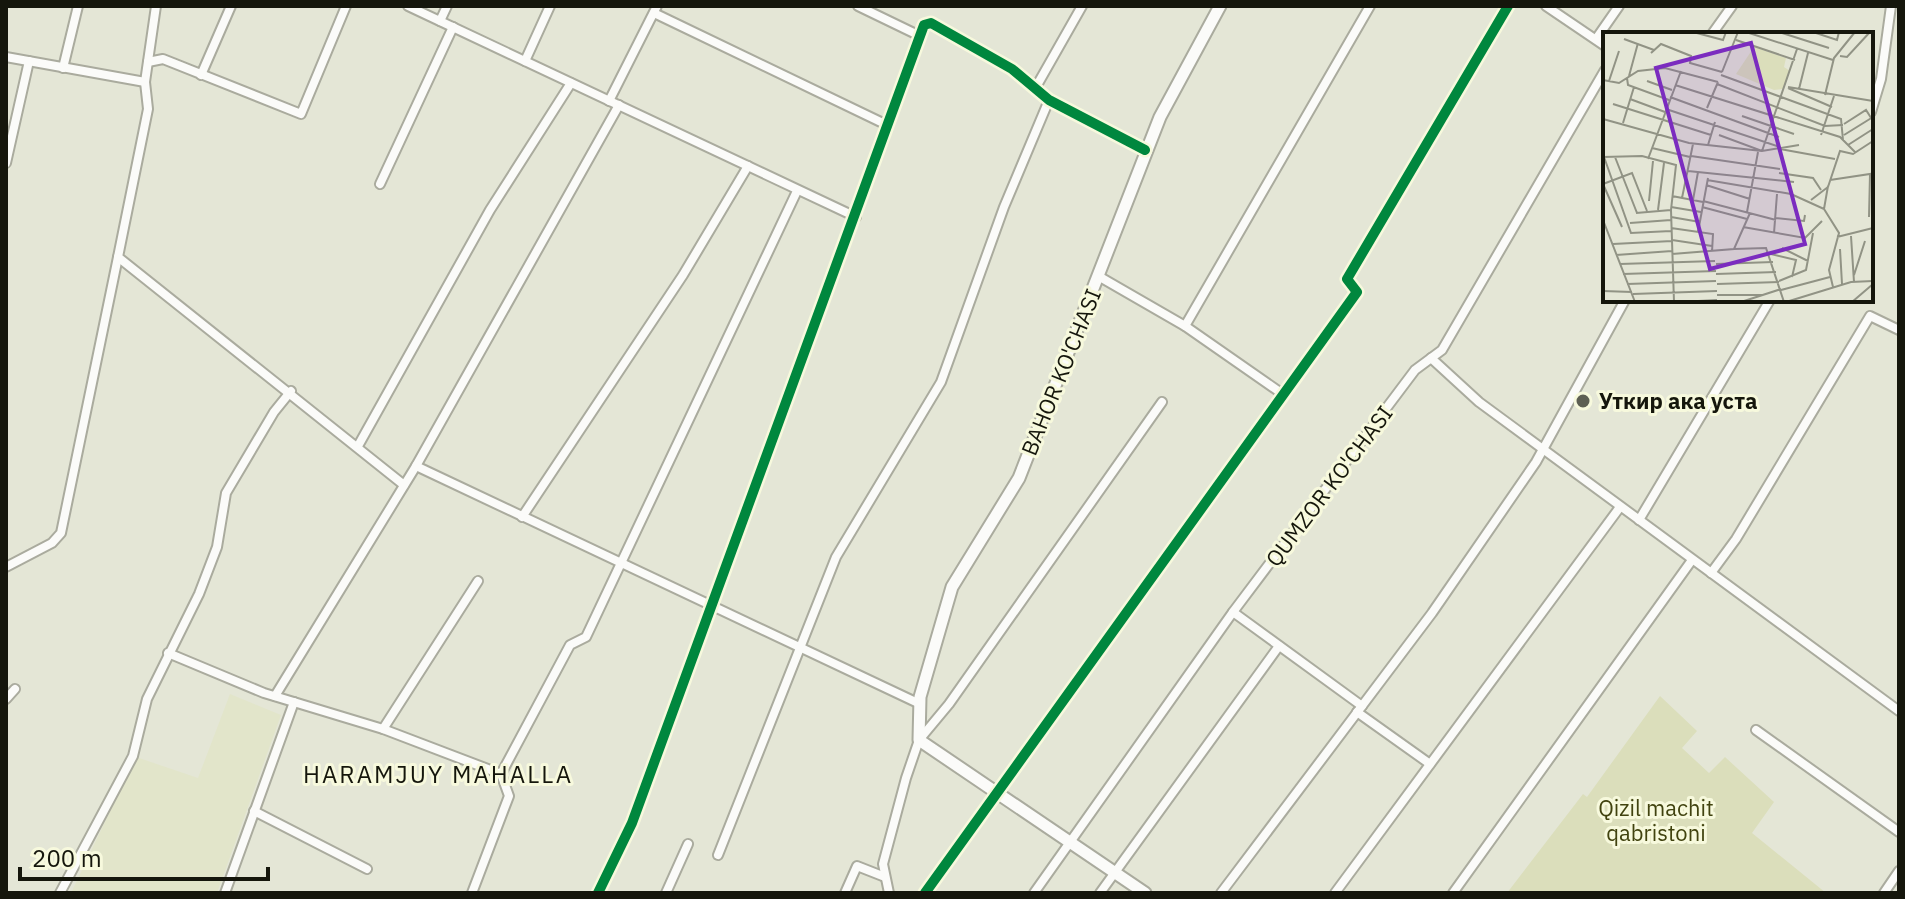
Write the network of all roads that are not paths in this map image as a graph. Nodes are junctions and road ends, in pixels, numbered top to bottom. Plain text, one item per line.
1 (78, 6) edge
2 (156, 6) edge
3 (231, 6) edge
4 (346, 6) edge
5 (408, 6) edge
6 (447, 6) edge
7 (550, 6) edge
8 (858, 6) edge
9 (1082, 6) edge
10 (1220, 6) edge
11 (1370, 6) edge
12 (1508, 6) edge
13 (1546, 6) edge
14 (1619, 6) edge
15 (1732, 6) edge
16 (1891, 6) edge
17 (656, 10) edge
18 (440, 21) junction
19 (453, 27) junction
20 (1713, 32) edge
21 (918, 35) junction
22 (1596, 39) junction
23 (1603, 44) edge
24 (6, 57) edge
25 (29, 61) junction
26 (525, 61) junction
27 (148, 62) junction
28 (63, 68) junction
29 (1603, 73) edge
30 (201, 75) junction
31 (145, 82) junction
32 (571, 83) junction
33 (1036, 87) junction
34 (1049, 100) junction
35 (609, 101) junction
36 (619, 105) junction
37 (1873, 105) edge
38 (887, 125) junction
39 (1145, 150) junction
40 (6, 163) edge
41 (748, 166) junction
42 (380, 184) dead end
43 (797, 191) junction
44 (856, 217) junction
45 (118, 257) junction
46 (1100, 277) junction
47 (1624, 302) edge
48 (1769, 302) edge
49 (1185, 326) junction
50 (1899, 330) edge
51 (1431, 358) junction
52 (291, 391) junction
53 (1284, 395) junction
54 (1162, 402) dead end
55 (358, 446) junction
56 (1543, 450) junction
57 (416, 466) junction
58 (404, 485) junction
59 (1620, 507) junction
60 (522, 517) junction
61 (1639, 520) junction
62 (1692, 560) junction
63 (620, 564) junction
64 (6, 567) edge
65 (1711, 573) junction
66 (478, 581) dead end
67 (709, 604) junction
68 (1233, 612) junction
69 (1279, 646) junction
70 (802, 649) junction
71 (168, 653) junction
72 (15, 689) dead end
73 (275, 696) junction
74 (6, 699) edge
75 (294, 702) junction
76 (920, 704) junction
77 (1359, 709) junction
78 (1899, 711) edge
79 (383, 729) junction
80 (1756, 730) dead end
81 (919, 740) junction
82 (1430, 764) junction
83 (501, 774) junction
84 (997, 793) junction
85 (254, 811) junction
86 (1899, 832) edge
87 (1070, 843) junction
88 (688, 844) dead end
89 (718, 855) dead end
90 (367, 869) dead end
91 (1899, 871) edge
92 (1115, 873) junction
93 (885, 877) junction
94 (60, 893) edge
95 (225, 893) edge
96 (472, 893) edge
97 (598, 893) edge
98 (666, 893) edge
99 (845, 893) edge
100 (889, 893) edge
101 (925, 893) edge
102 (1034, 893) edge
103 (1100, 893) edge
104 (1145, 893) edge
105 (1221, 893) edge
106 (1335, 893) edge
107 (1453, 893) edge
108 (1884, 893) edge

1 - 28 street
2 - 27 street
3 - 30 street
4 - 30 street
5 - 18 street
6 - 18 street
7 - 26 street
8 - 21 street
9 - 33 street
10 - 39 street, BAHOR KO'CHASI
11 - 49 street
12 - 53 street
13 - 22 street
14 - 22 street
15 - 20 street
16 - 37 street
17 - 35 street
17 - 38 street
18 - 19 street
19 - 26 street
19 - 42 street
21 - 33 street
21 - 38 street
22 - 23 street
24 - 25 street
25 - 28 street
25 - 40 street
26 - 32 street
27 - 30 street
27 - 31 street
28 - 31 street
29 - 51 street, QUMZOR KO'CHASI
31 - 45 street
32 - 35 street
32 - 55 street
33 - 34 street
34 - 39 street
34 - 70 street
35 - 36 street
36 - 41 street
36 - 57 street
38 - 44 street
39 - 46 street, BAHOR KO'CHASI
41 - 43 street
41 - 60 street
43 - 44 street
43 - 63 street
44 - 67 street
45 - 52 street
45 - 64 street
46 - 49 street
46 - 76 street, BAHOR KO'CHASI
47 - 56 street
48 - 61 street
49 - 53 street
50 - 65 street
51 - 56 street
51 - 68 street, QUMZOR KO'CHASI
52 - 55 street
52 - 71 street
53 - 84 street
54 - 81 street
55 - 58 street
56 - 59 street
56 - 77 street
57 - 58 street
57 - 60 street
58 - 73 street
59 - 61 street
59 - 82 street
60 - 63 street
61 - 62 street
62 - 65 street
62 - 107 street
63 - 67 street
63 - 83 street
65 - 78 street
66 - 79 street
67 - 70 street
67 - 97 street
68 - 69 street
68 - 87 street, QUMZOR KO'CHASI
69 - 77 street
69 - 92 street
70 - 76 street
70 - 89 street
71 - 73 street
71 - 94 street
72 - 74 street
73 - 75 street
75 - 79 street
75 - 85 street
76 - 81 street, BAHOR KO'CHASI
77 - 82 street
77 - 105 street
79 - 83 street
80 - 86 street
81 - 84 street
81 - 93 street
82 - 106 street
83 - 96 street
84 - 87 street
84 - 101 street
85 - 90 street
85 - 95 street
87 - 92 street
87 - 102 street, QUMZOR KO'CHASI
88 - 98 street
91 - 108 street
92 - 103 street
92 - 104 street
93 - 99 street
93 - 100 street

